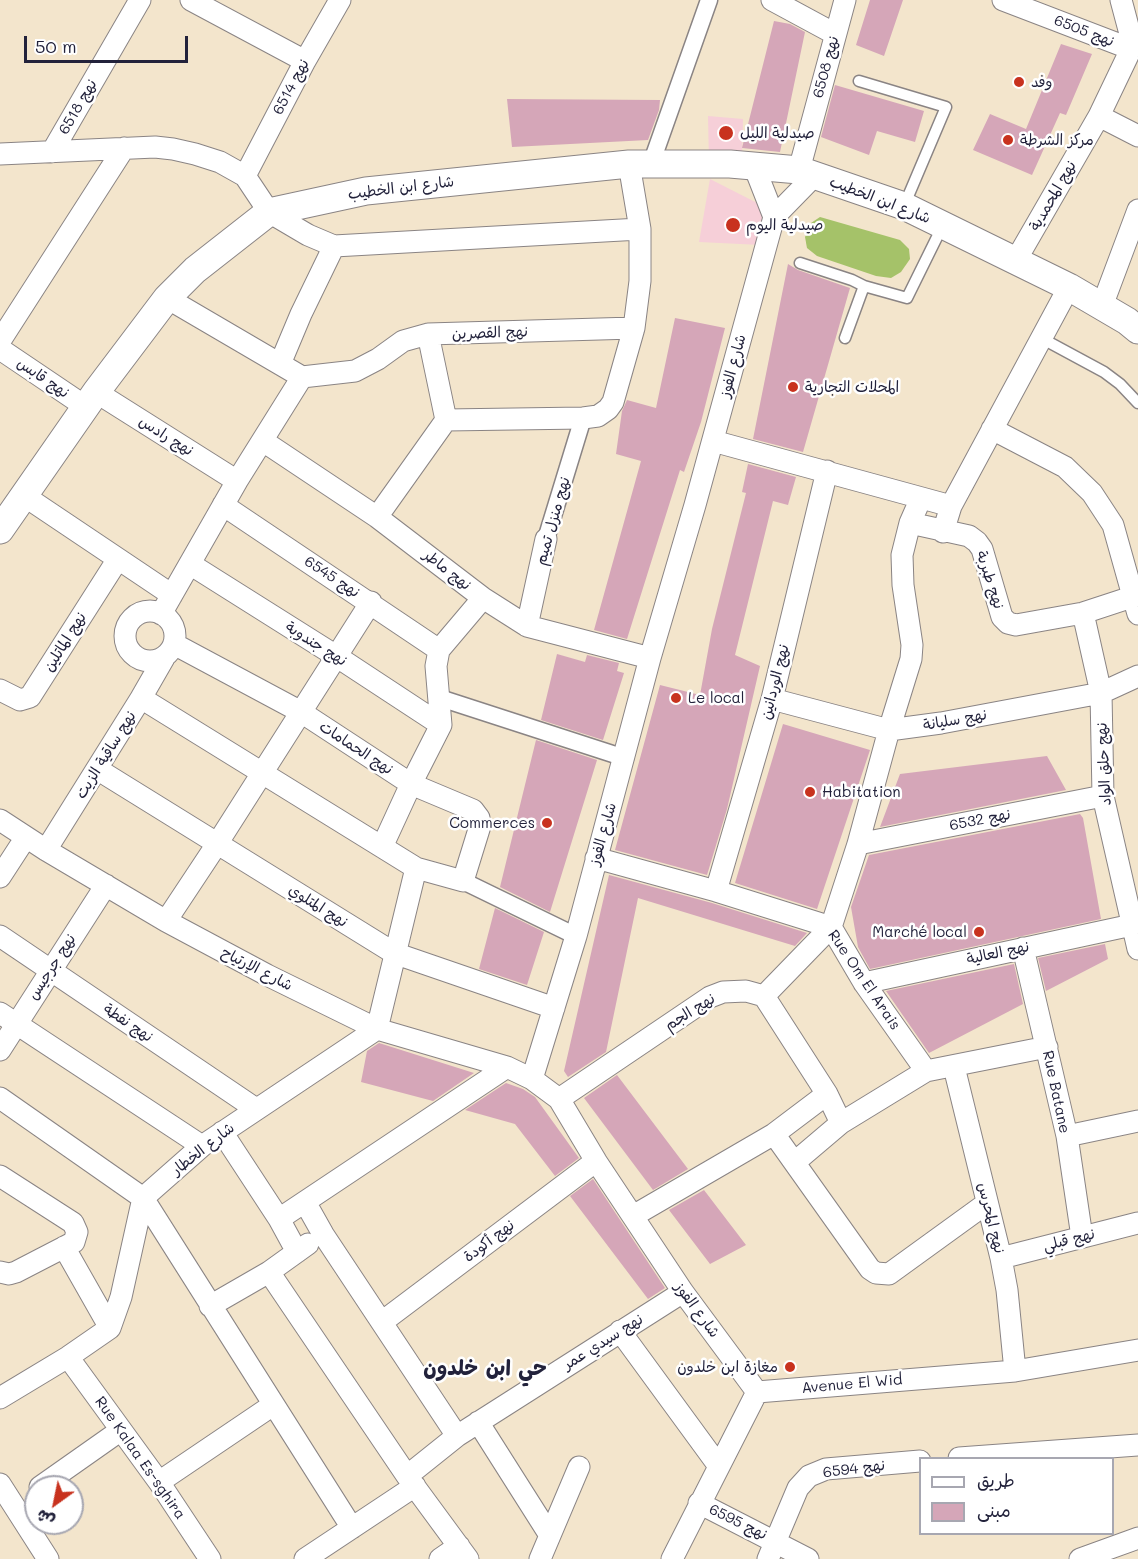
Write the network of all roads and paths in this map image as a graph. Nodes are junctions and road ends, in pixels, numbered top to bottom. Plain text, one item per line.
1 (140, 0) edge
2 (191, 0) edge
3 (340, 0) edge
4 (709, 0) edge
5 (772, 0) edge
6 (845, 0) edge
7 (1004, 0) edge
8 (1121, 0) edge
9 (835, 34) junction
10 (1134, 46) edge
11 (305, 61) junction
12 (859, 81) dead end
13 (1099, 116) junction
14 (1138, 136) edge
15 (124, 148) junction
16 (52, 152) junction
17 (0, 154) edge
18 (640, 164) junction
19 (754, 166) junction
20 (807, 172) junction
21 (245, 176) junction
22 (904, 206) junction
23 (1138, 210) edge
24 (269, 212) junction
25 (774, 217) junction
26 (944, 225) junction
27 (640, 229) junction
28 (334, 246) junction
29 (1016, 260) junction
30 (800, 263) dead end
31 (864, 286) junction
32 (1069, 287) junction
33 (167, 298) junction
34 (1102, 306) junction
35 (1134, 325) edge
36 (634, 328) junction
37 (428, 334) junction
38 (845, 338) dead end
39 (1041, 338) junction
40 (0, 341) edge
41 (0, 349) edge
42 (280, 364) junction
43 (302, 377) junction
44 (91, 399) junction
45 (1138, 403) edge
46 (583, 418) junction
47 (446, 420) junction
48 (992, 429) junction
49 (263, 441) junction
50 (713, 441) junction
51 (827, 471) junction
52 (237, 481) junction
53 (23, 495) junction
54 (921, 498) junction
55 (223, 505) junction
56 (951, 506) junction
57 (377, 517) junction
58 (910, 523) junction
59 (0, 530) edge
60 (943, 532) junction
61 (546, 539) joint
62 (118, 559) junction
63 (190, 564) junction
64 (172, 595) junction
65 (483, 598) junction
66 (1137, 601) edge
67 (371, 603) junction
68 (1083, 613) junction
69 (161, 614) junction
70 (527, 626) junction
71 (439, 650) junction
72 (169, 651) junction
73 (336, 656) junction
74 (650, 658) junction
75 (1138, 676) edge
76 (0, 690) edge
77 (1101, 693) junction
78 (440, 698) junction
79 (141, 699) junction
80 (772, 699) junction
81 (301, 712) junction
82 (441, 725) junction
83 (889, 730) junction
84 (625, 758) junction
85 (97, 769) junction
86 (263, 772) junction
87 (411, 784) junction
88 (1103, 796) junction
89 (0, 819) edge
90 (26, 837) junction
91 (217, 844) junction
92 (858, 844) junction
93 (382, 847) junction
94 (46, 850) junction
95 (596, 858) junction
96 (416, 868) junction
97 (1128, 869) edge
98 (0, 877) edge
99 (463, 881) junction
100 (106, 885) junction
101 (716, 891) junction
102 (166, 921) junction
103 (1132, 926) junction
104 (831, 927) junction
105 (0, 936) edge
106 (576, 936) junction
107 (1023, 948) junction
108 (1138, 949) edge
109 (394, 953) junction
110 (50, 970) junction
111 (864, 982) junction
112 (765, 996) junction
113 (554, 1008) junction
114 (8, 1018) edge
115 (377, 1029) junction
116 (1047, 1047) junction
117 (0, 1050) edge
118 (507, 1067) junction
119 (954, 1067) junction
120 (926, 1071) junction
121 (532, 1078) junction
122 (827, 1094) junction
123 (0, 1098) edge
124 (559, 1099) junction
125 (256, 1109) junction
126 (1138, 1121) edge
127 (841, 1123) junction
128 (222, 1132) junction
129 (774, 1134) junction
130 (1066, 1136) junction
131 (202, 1146) junction
132 (596, 1161) junction
133 (795, 1161) junction
134 (0, 1176) edge
135 (143, 1198) junction
136 (305, 1202) junction
137 (987, 1203) junction
138 (633, 1216) junction
139 (279, 1219) junction
140 (1138, 1223) edge
141 (323, 1234) junction
142 (1082, 1237) junction
143 (64, 1247) junction
144 (297, 1251) junction
145 (1000, 1258) junction
146 (0, 1272) edge
147 (269, 1272) junction
148 (683, 1292) junction
149 (210, 1305) junction
150 (382, 1322) junction
151 (110, 1329) junction
152 (620, 1331) junction
153 (1136, 1352) edge
154 (68, 1357) junction
155 (1015, 1371) junction
156 (756, 1392) junction
157 (0, 1398) edge
158 (273, 1405) junction
159 (478, 1422) junction
160 (121, 1430) junction
161 (457, 1436) junction
162 (1138, 1445) edge
163 (973, 1457) edge
164 (919, 1461) edge
165 (718, 1465) junction
166 (579, 1467) dead end
167 (57, 1475) edge
168 (411, 1481) junction
169 (159, 1482) junction
170 (0, 1484) edge
171 (24, 1498) edge
172 (699, 1503) junction
173 (7, 1510) edge
174 (352, 1528) junction
175 (549, 1534) junction
176 (1138, 1538) edge
177 (773, 1550) edge
178 (463, 1552) edge
179 (48, 1559) edge
180 (210, 1559) edge
181 (305, 1559) edge
182 (440, 1559) edge
183 (540, 1559) edge
184 (672, 1559) edge
185 (808, 1559) edge
186 (1080, 1559) edge

1 - 16 street, نهج 6518
2 - 11 street
3 - 11 street, نهج 6514
4 - 18 street
5 - 9 street
6 - 9 street, نهج 6508
7 - 10 street, نهج 6505
8 - 10 street
9 - 20 street, نهج 6508
10 - 13 street, نهج المحمدية
11 - 21 street, نهج 6514
12 - 22 lane
13 - 14 street
13 - 29 street, نهج المحمدية
15 - 16 street
15 - 21 street
15 - 40 street
16 - 17 street
18 - 19 street, شارع ابن الخطيب
18 - 24 street, شارع ابن الخطيب
18 - 27 street
19 - 20 street, شارع ابن الخطيب
19 - 25 street
20 - 22 street, شارع ابن الخطيب
20 - 25 street, شارع الفوز
21 - 24 street
22 - 26 street, شارع ابن الخطيب
23 - 34 street
24 - 28 street
24 - 33 street, شارع ابن الخطيب
25 - 50 street, شارع الفوز
26 - 29 street, شارع ابن الخطيب
26 - 31 lane, شارع ابن الخطيب
27 - 28 street
27 - 36 street
28 - 42 street
29 - 32 street, شارع ابن الخطيب
30 - 31 lane, شارع ابن الخطيب
31 - 38 lane
32 - 34 street, شارع ابن الخطيب
32 - 39 street
33 - 42 street
33 - 44 street, شارع ابن الخطيب
34 - 35 street, شارع ابن الخطيب
36 - 37 street, نهج القصرين
36 - 46 street
37 - 43 street, نهج القصرين
37 - 47 street
39 - 45 lane
39 - 48 street
41 - 44 street, نهج قابس
42 - 43 street
43 - 49 street
44 - 52 street, نهج رادس
44 - 53 street, شارع ابن الخطيب
46 - 47 street
46 - 61 street, نهج منزل تميم
47 - 57 street
48 - 56 street
48 - 66 street
49 - 52 street
49 - 57 street, نهج ماطر
50 - 51 street
50 - 74 street, شارع الفوز
51 - 54 street
51 - 80 street, نهج الوردانين
52 - 55 street
53 - 59 street, شارع ابن الخطيب
53 - 62 street
54 - 56 street
54 - 58 street
55 - 63 street
55 - 67 street, نهج 6545
56 - 60 street
57 - 65 street, نهج ماطر
58 - 60 street, نهج طبربة
58 - 83 street
60 - 68 street, نهج طبربة
61 - 70 street, نهج منزل تميم
62 - 64 street
62 - 76 street, نهج الماتلين
63 - 64 street
63 - 73 street, نهج جندوبة
64 - 69 street
65 - 70 street, نهج ماطر
65 - 71 street
66 - 68 street, نهج طبربة
67 - 71 street, نهج 6545
67 - 73 street
68 - 77 street, نهج حلق الواد
69 - 72 street
69 - 72 street
70 - 74 street, نهج ماطر
71 - 78 street
72 - 79 street, نهج ساقية الزيت
72 - 81 street, نهج الحمامات
73 - 81 street
73 - 82 street, نهج جندوبة
74 - 84 street, شارع الفوز
75 - 77 street, نهج سليانة
77 - 83 street, نهج سليانة
77 - 88 street, نهج حلق الواد
78 - 82 street
78 - 84 street
79 - 85 street, نهج ساقية الزيت
79 - 86 street
80 - 83 street, نهج سليانة
80 - 101 street, نهج الوردانين
81 - 86 street
81 - 87 street, نهج الحمامات
82 - 87 street
83 - 92 street
84 - 95 street, شارع الفوز
85 - 91 street, نهج المتلوي
85 - 94 street, نهج ساقية الزيت
86 - 91 street
86 - 93 street
87 - 93 street
87 - 99 street, نهج الحمامات
88 - 92 street, نهج 6532
88 - 97 street, نهج حلق الواد
89 - 90 street, شارع الإرتياح
90 - 94 street, شارع الإرتياح
90 - 98 street
91 - 102 street
91 - 109 street, نهج المتلوي
92 - 104 street
93 - 96 street
94 - 100 street, شارع الإرتياح
95 - 101 street, Rue Om El Arais
95 - 106 street, شارع الفوز
96 - 99 street
96 - 109 street
97 - 103 street, نهج حلق الواد
99 - 106 street
100 - 102 street, شارع الإرتياح
100 - 110 street, نهج جرجيس
101 - 104 street, Rue Om El Arais
102 - 115 street, شارع الإرتياح
103 - 107 street, نهج العالية
103 - 108 street, نهج حلق الواد
104 - 111 street, Rue Om El Arais
104 - 112 street
105 - 110 street, نهج نفطة
106 - 113 street, شارع الفوز
107 - 111 street, نهج العالية
107 - 116 street, Rue Batane
109 - 113 street, نهج المتلوي
109 - 115 street
110 - 114 street, نهج جرجيس
110 - 125 street, نهج نفطة
111 - 120 street, Rue Om El Arais
112 - 122 street
112 - 124 street, نهج الجم
113 - 121 street, شارع الفوز
114 - 117 street, نهج جرجيس
114 - 131 street
115 - 118 street, شارع الإرتياح
115 - 125 street, شارع الخطار
116 - 119 street
116 - 130 street, Rue Batane
118 - 121 street, شارع الإرتياح
118 - 136 street
119 - 120 street
119 - 137 street, نهج المحرس
120 - 127 street
121 - 124 street, شارع الفوز
122 - 127 street
122 - 129 street
123 - 135 street
124 - 132 street, شارع الفوز
125 - 128 street, شارع الخطار
126 - 130 street
127 - 133 street
128 - 131 street, شارع الخطار
128 - 139 street
129 - 133 street
129 - 138 street
130 - 142 street, Rue Batane
131 - 135 street, شارع الخطار
132 - 138 street, شارع الفوز
132 - 150 street, نهج أكودة
133 - 137 street
134 - 143 street
135 - 149 street
135 - 151 street
136 - 139 street
136 - 141 street
137 - 145 street, نهج المحرس
138 - 148 street, شارع الفوز
139 - 144 street
140 - 142 street, نهج قبلي
141 - 144 street
141 - 150 street
142 - 145 street, نهج قبلي
143 - 146 street
143 - 151 street
144 - 147 street
145 - 155 street, نهج المحرس
147 - 149 street
147 - 168 street
148 - 152 street, نهج سيدي عمر
148 - 156 street, شارع الفوز
149 - 158 street
150 - 161 street
151 - 154 street
152 - 159 street, نهج سيدي عمر
152 - 165 street
153 - 155 street, Avenue El Wid
154 - 157 street
154 - 160 street, Rue Kalaa Es-sghira
155 - 156 street, Avenue El Wid
156 - 165 street
158 - 169 street
158 - 174 street
159 - 161 street, نهج سيدي عمر
159 - 175 street
160 - 167 street
160 - 169 street, Rue Kalaa Es-sghira
161 - 168 street, نهج سيدي عمر
162 - 163 street
164 - 177 street, نهج 6594
165 - 172 street
166 - 175 street
168 - 174 street, نهج سيدي عمر
168 - 178 street
169 - 180 street, Rue Kalaa Es-sghira
170 - 173 street
171 - 173 street
172 - 177 street, نهج 6595
172 - 184 street
173 - 179 street
174 - 181 street, نهج سيدي عمر
175 - 183 street
176 - 186 street
177 - 185 street, نهج 6595
178 - 182 street

